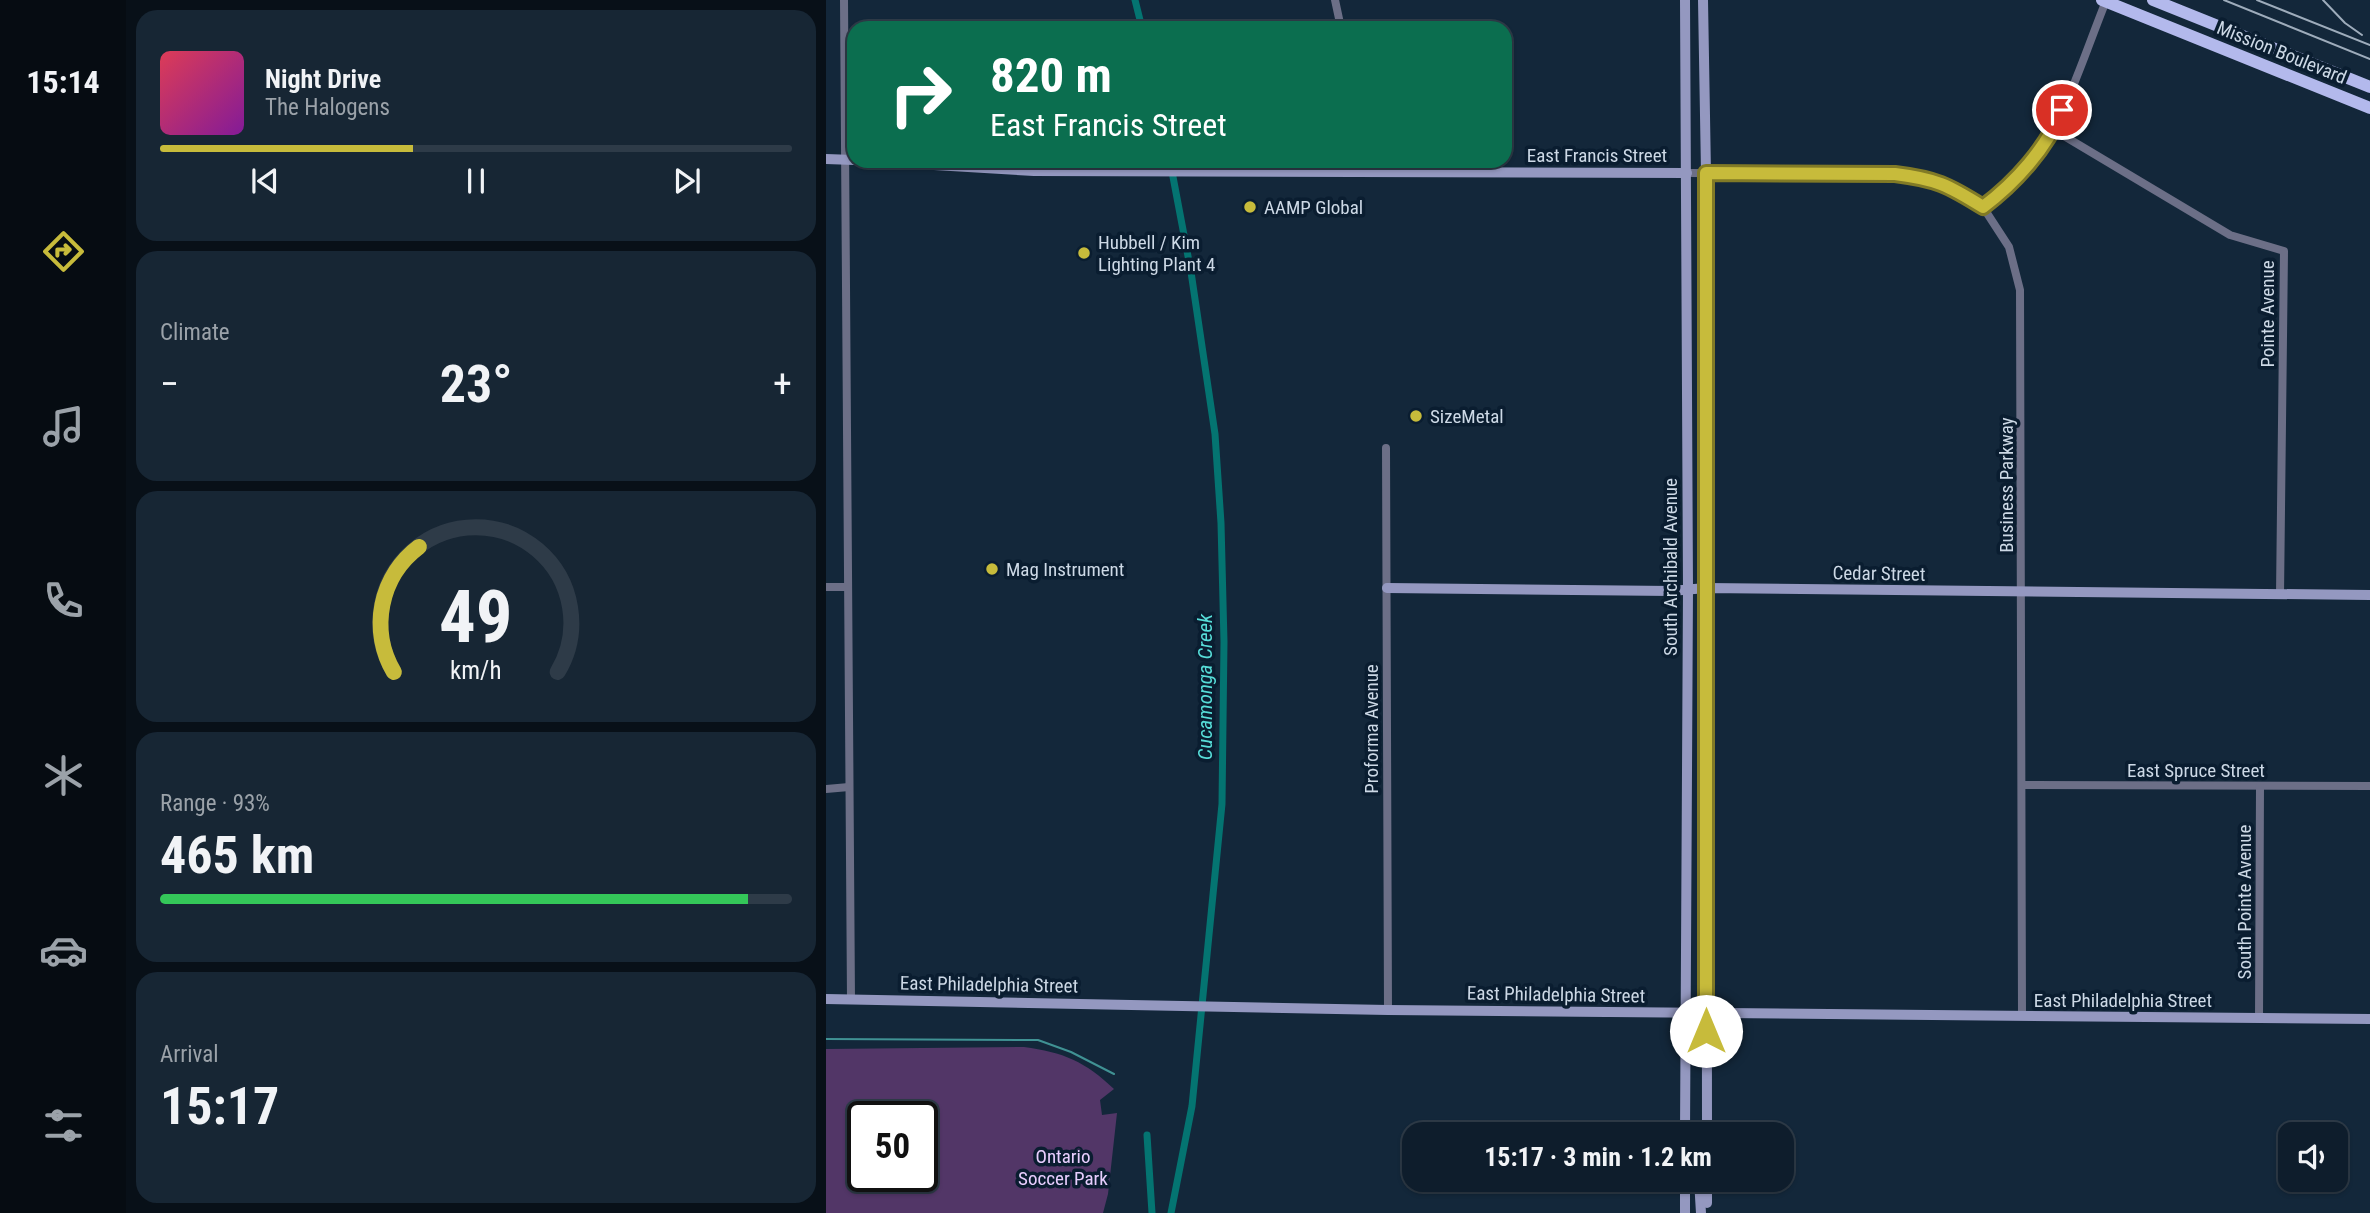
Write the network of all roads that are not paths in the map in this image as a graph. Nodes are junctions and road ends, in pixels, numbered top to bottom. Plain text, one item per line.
1 (844, 0) edge
2 (1335, 0) edge
3 (1685, 0) edge
4 (1703, 0) edge
5 (2153, 0) edge
6 (2104, 1) edge
7 (1340, 21) edge
8 (2370, 87) edge
9 (847, 96) edge
10 (2370, 108) edge
11 (2054, 130) junction
12 (826, 159) edge
13 (847, 160) edge
14 (849, 168) edge
15 (1081, 168) edge
16 (1293, 168) edge
17 (1453, 168) edge
18 (1687, 173) junction
19 (1706, 173) junction
20 (1983, 207) junction
21 (1386, 448) dead end
22 (826, 587) edge
23 (848, 587) junction
24 (1387, 588) junction
25 (1706, 588) junction
26 (1688, 589) junction
27 (2022, 592) junction
28 (2280, 595) junction
29 (2370, 595) edge
30 (2022, 785) junction
31 (2260, 786) junction
32 (2370, 786) edge
33 (849, 787) junction
34 (826, 789) edge
35 (826, 999) edge
36 (851, 1000) junction
37 (1388, 1010) junction
38 (1684, 1013) junction
39 (1706, 1013) junction
40 (2022, 1016) junction
41 (2259, 1018) junction
42 (2370, 1019) edge
43 (1686, 1122) edge
44 (1707, 1122) edge
45 (1685, 1192) edge
46 (1700, 1192) edge
47 (1707, 1192) edge
48 (1685, 1213) edge
49 (1701, 1213) edge
50 (1707, 1213) edge

1 - 9 street
2 - 7 street
3 - 18 street, South Archibald Avenue
4 - 19 street, South Archibald Avenue
5 - 8 main road, Mission Boulevard
6 - 10 main road, Mission Boulevard
6 - 11 street
11 - 20 street
11 - 28 street, Pointe Avenue
12 - 13 street
14 - 23 street
15 - 16 street, East Francis Street
17 - 18 street, East Francis Street
18 - 19 street, East Francis Street
18 - 26 street, South Archibald Avenue
19 - 20 street, East Francis Street
19 - 25 street, South Archibald Avenue
20 - 27 street, Business Parkway
21 - 24 street, Proforma Avenue
22 - 23 street
23 - 33 street
24 - 26 street, Cedar Street
24 - 37 street, Proforma Avenue
25 - 26 street, Cedar Street
25 - 27 street, Cedar Street
25 - 39 street, South Archibald Avenue
26 - 38 street, South Archibald Avenue
27 - 28 street, Cedar Street
27 - 30 street, Business Parkway
28 - 29 street, Cedar Street
30 - 31 street, East Spruce Street
30 - 40 street, Business Parkway
31 - 32 street, East Spruce Street
31 - 41 street, South Pointe Avenue
33 - 34 street
33 - 36 street
35 - 36 street, East Philadelphia Street
36 - 37 street, East Philadelphia Street
37 - 38 street, East Philadelphia Street
38 - 39 street, East Philadelphia Street
38 - 43 street, South Archibald Avenue
39 - 40 street, East Philadelphia Street
39 - 44 street, South Archibald Avenue
40 - 41 street, East Philadelphia Street
41 - 42 street, East Philadelphia Street
45 - 48 street
46 - 49 street
47 - 50 street

